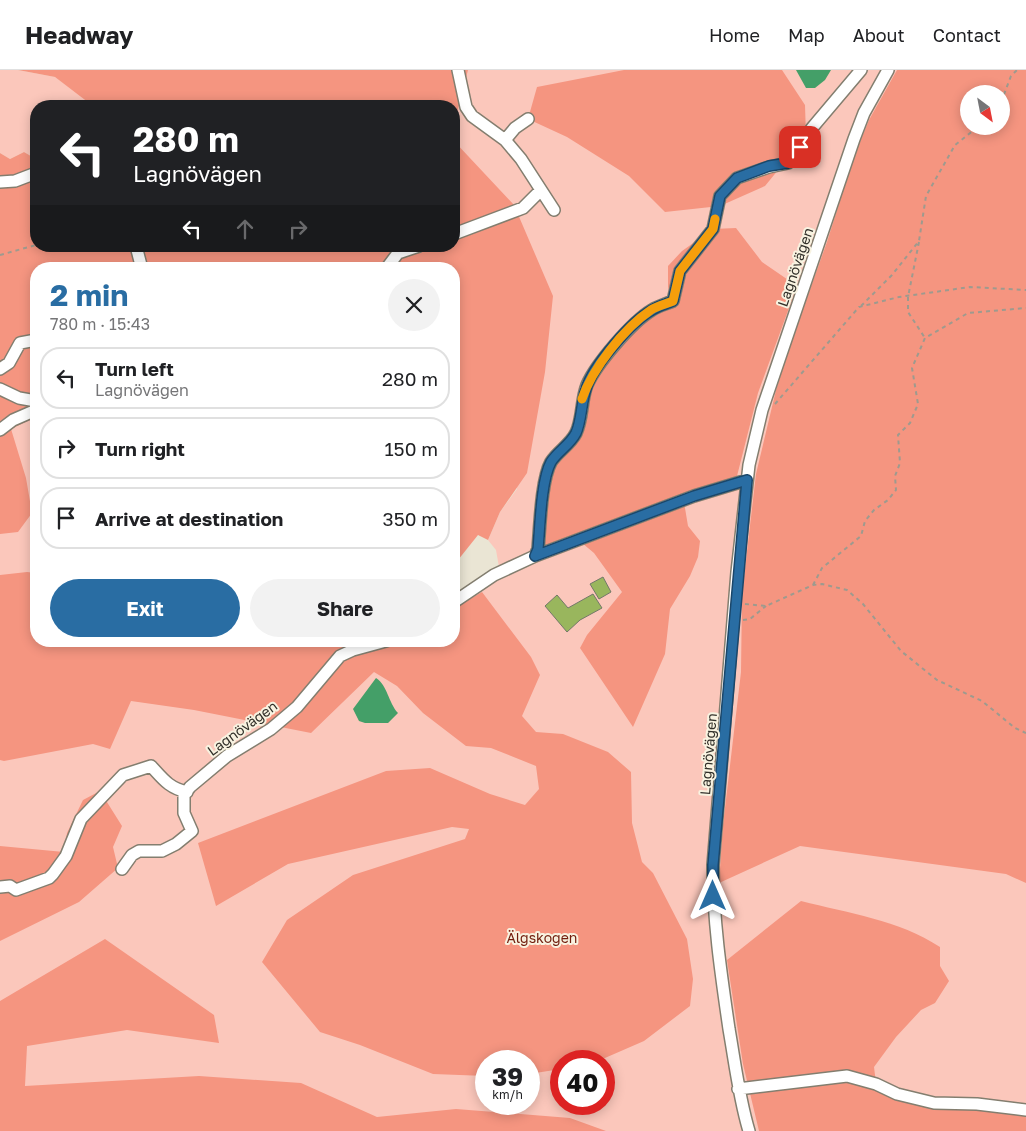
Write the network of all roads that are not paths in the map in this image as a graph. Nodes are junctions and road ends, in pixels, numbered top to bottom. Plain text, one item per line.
1 (458, 70) edge
2 (861, 70) edge
3 (888, 70) edge
4 (528, 119) dead end
5 (504, 140) junction
6 (30, 175) edge
7 (0, 182) edge
8 (540, 191) junction
9 (554, 210) dead end
10 (460, 232) edge
11 (401, 252) edge
12 (391, 262) edge
13 (30, 341) edge
14 (0, 369) edge
15 (0, 389) edge
16 (30, 400) edge
17 (30, 413) edge
18 (0, 430) edge
19 (747, 480) junction
20 (535, 556) junction
21 (460, 598) edge
22 (347, 647) edge
23 (187, 792) junction
24 (122, 869) dead end
25 (0, 887) edge
26 (738, 1089) junction
27 (1026, 1110) edge
28 (750, 1131) edge

1 - 5 street
2 - 20 street
3 - 19 street, Lagnövägen
4 - 5 street
5 - 8 street
6 - 7 street
8 - 9 street
8 - 10 street
11 - 12 street
13 - 14 street
15 - 16 street
17 - 18 street
19 - 20 street
19 - 26 street, Lagnövägen
20 - 21 street
22 - 23 street, Lagnövägen
23 - 24 street
23 - 25 street
26 - 27 street
26 - 28 street, Lagnövägen

